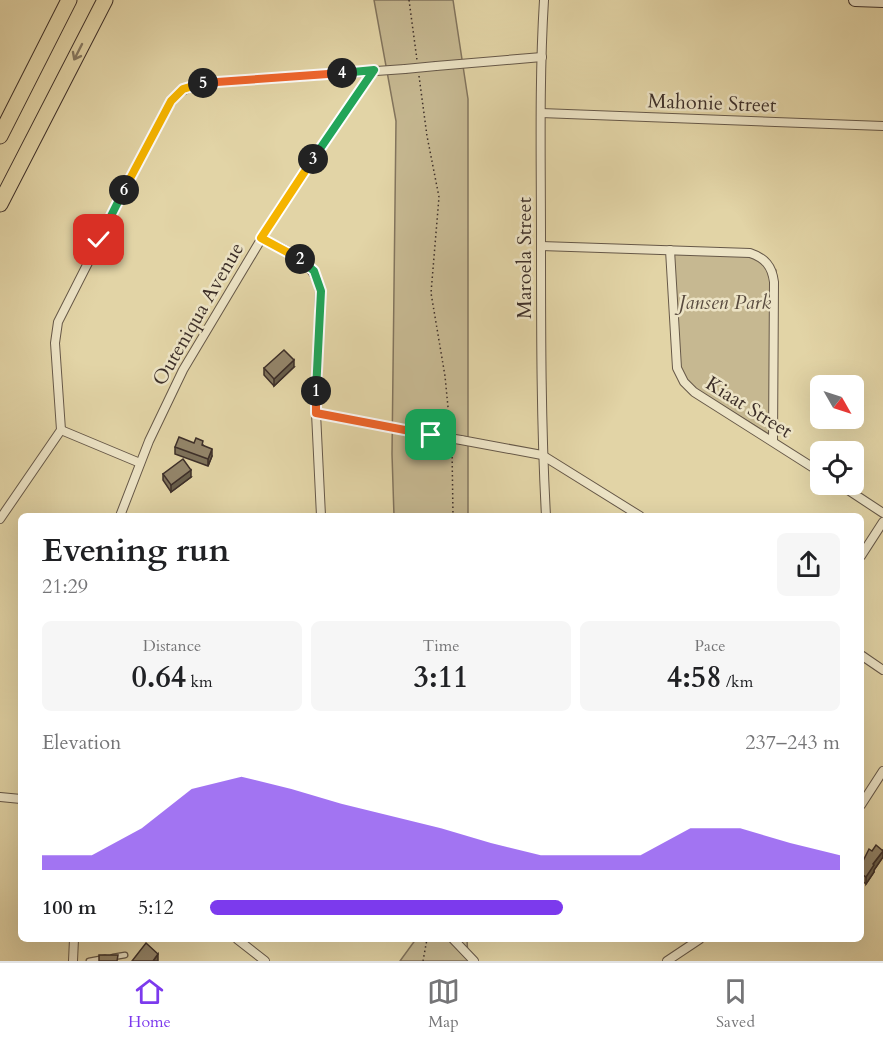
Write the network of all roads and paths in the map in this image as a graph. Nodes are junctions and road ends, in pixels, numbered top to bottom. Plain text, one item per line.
1 (69, 0) edge
2 (105, 0) edge
3 (409, 0) edge
4 (544, 0) edge
5 (855, 0) edge
6 (883, 1) edge
7 (542, 57) junction
8 (374, 70) junction
9 (541, 113) junction
10 (883, 126) edge
11 (0, 136) edge
12 (0, 204) edge
13 (261, 238) junction
14 (541, 246) junction
15 (670, 250) junction
16 (316, 413) junction
17 (450, 428) dead end
18 (61, 430) junction
19 (451, 439) dead end
20 (773, 441) junction
21 (542, 455) junction
22 (140, 463) junction
23 (810, 465) edge
24 (856, 495) edge
25 (121, 513) edge
26 (321, 513) edge
27 (453, 513) edge
28 (546, 513) edge
29 (635, 513) edge
30 (883, 513) edge
31 (0, 519) edge
32 (883, 522) edge
33 (864, 551) edge
34 (864, 658) edge
35 (883, 670) edge
36 (883, 771) edge
37 (0, 797) edge
38 (18, 799) edge
39 (864, 800) edge
40 (74, 942) edge
41 (241, 942) edge
42 (426, 942) edge
43 (456, 942) edge
44 (696, 942) edge
45 (125, 955) dead end
46 (73, 961) edge
47 (90, 961) edge
48 (265, 961) edge
49 (423, 961) edge
50 (474, 961) edge
51 (667, 961) edge

1 - 11 highway
2 -> 12 highway
3 - 17 path
4 - 7 street, Maroela Street
5 - 6 main road
7 - 8 street, bridge
7 - 9 street, Maroela Street
8 - 13 street, Outeniqua Avenue
8 - 18 street
9 - 10 street, Mahonie Street
9 - 14 street, Maroela Street
13 - 16 street
13 - 22 street, Outeniqua Avenue
14 - 15 street
14 - 21 street, Maroela Street
15 - 20 street, Kiaat Street
15 - 20 street
16 - 21 street, bridge
16 - 26 street
18 - 22 street
18 - 31 street
19 - 27 path
20 - 23 street, Kiaat Street
21 - 28 street, Maroela Street
21 - 29 street
22 - 25 street, Outeniqua Avenue
24 - 30 street
32 - 33 street
34 - 35 street
36 - 39 street
37 - 38 street
40 - 46 street
41 - 48 street
42 - 49 path
43 - 50 street
44 - 51 street
45 - 47 lane

